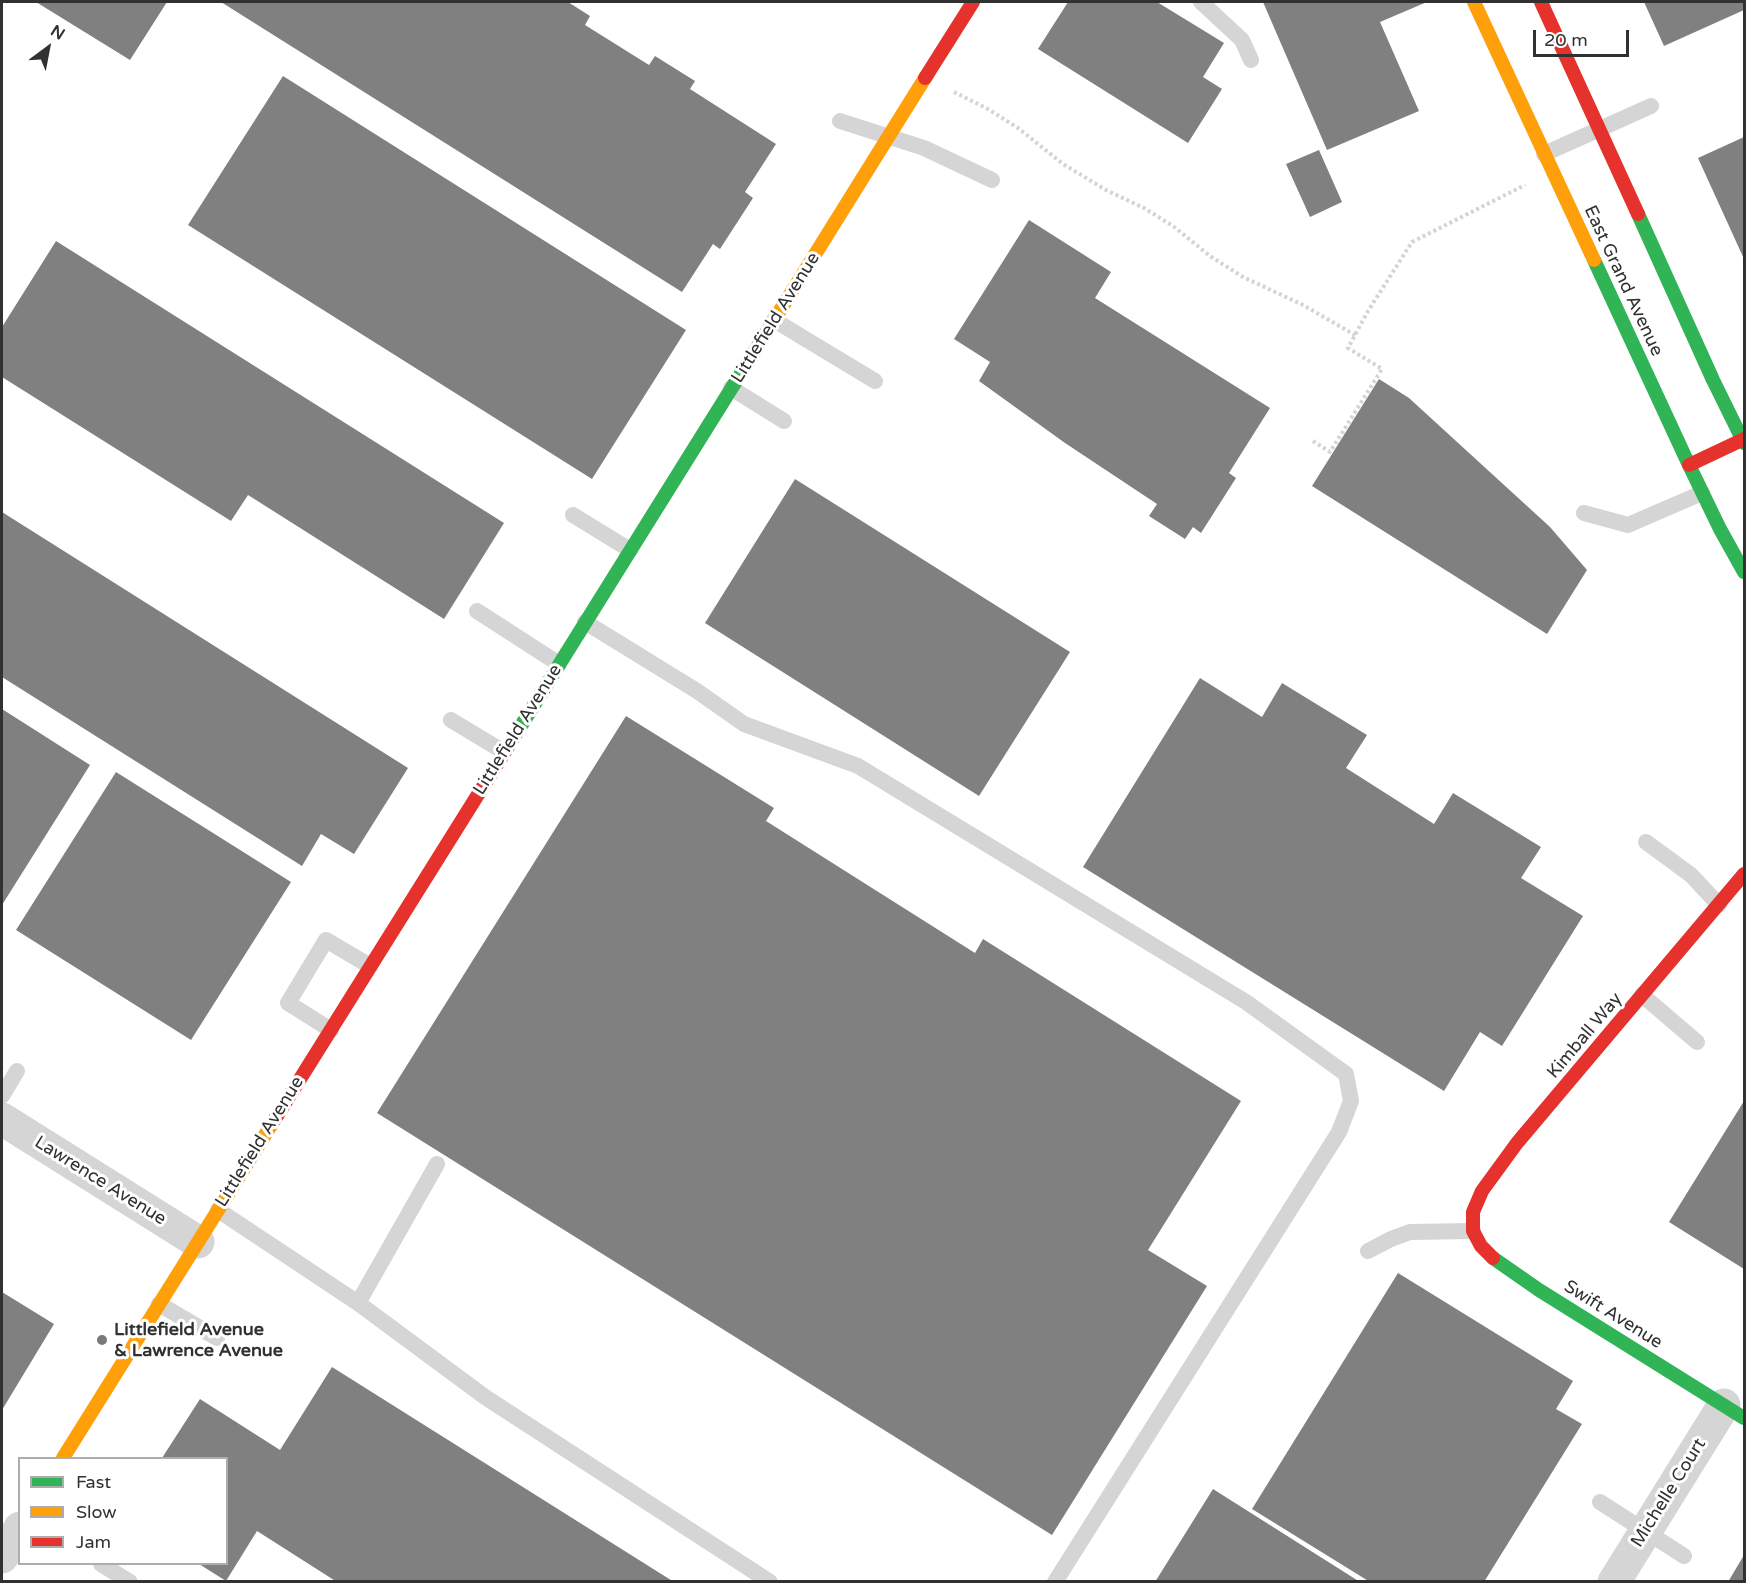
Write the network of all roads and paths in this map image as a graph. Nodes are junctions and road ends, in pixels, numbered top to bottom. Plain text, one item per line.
1 (973, 2) edge
2 (1201, 2) edge
3 (1474, 2) edge
4 (1541, 2) edge
5 (1251, 60) dead end
6 (927, 75) junction
7 (1651, 106) dead end
8 (840, 121) dead end
9 (1599, 130) junction
10 (889, 136) junction
11 (1544, 154) junction
12 (1552, 172) junction
13 (992, 180) dead end
14 (774, 320) junction
15 (1355, 335) junction
16 (875, 381) dead end
17 (731, 388) junction
18 (784, 421) dead end
19 (1744, 440) edge
20 (1313, 441) dead end
21 (1689, 465) junction
22 (1702, 493) junction
23 (1584, 513) dead end
24 (573, 515) dead end
25 (630, 550) junction
26 (1744, 573) edge
27 (477, 611) dead end
28 (585, 622) junction
29 (560, 664) junction
30 (451, 720) dead end
31 (504, 752) junction
32 (1646, 842) dead end
33 (1744, 874) edge
34 (1719, 905) junction
35 (370, 966) junction
36 (1642, 995) junction
37 (331, 1030) junction
38 (1696, 1042) dead end
39 (17, 1071) dead end
40 (2, 1096) edge
41 (2, 1119) edge
42 (437, 1164) dead end
43 (218, 1210) junction
44 (1473, 1231) junction
45 (198, 1242) junction
46 (1368, 1251) dead end
47 (358, 1303) junction
48 (159, 1304) junction
49 (217, 1338) dead end
50 (1739, 1414) edge
51 (64, 1457) edge
52 (1600, 1502) dead end
53 (18, 1531) edge
54 (1646, 1531) junction
55 (1684, 1556) dead end
56 (2, 1557) edge
57 (104, 1565) edge
58 (130, 1581) edge
59 (770, 1581) edge
60 (1055, 1581) edge
61 (1614, 1581) edge

1 - 6 street, Littlefield Avenue
2 - 5 lane
3 - 11 street, East Grand Avenue
4 - 9 street
6 - 10 street, Littlefield Avenue
6 - 15 path
7 - 9 lane
8 - 10 lane
9 - 11 lane
9 - 19 street
10 - 13 lane
10 - 14 street, Littlefield Avenue
11 - 12 street, East Grand Avenue
12 - 15 path
12 - 21 street, East Grand Avenue
14 - 16 lane
14 - 17 street, Littlefield Avenue
15 - 20 path
17 - 18 lane
17 - 25 street, Littlefield Avenue
19 - 21 street
21 - 22 street, East Grand Avenue
22 - 23 lane
22 - 26 street, East Grand Avenue
24 - 25 lane
25 - 28 street, Littlefield Avenue
27 - 29 lane
28 - 29 street, Littlefield Avenue
28 - 60 lane
29 - 31 street, Littlefield Avenue
30 - 31 lane
31 - 35 street, Littlefield Avenue
32 - 34 lane
33 - 34 street, Kimball Way
34 - 36 street, Kimball Way
35 - 37 street, Littlefield Avenue
35 - 37 lane
36 - 38 lane
36 - 44 street, Kimball Way
37 - 43 street, Littlefield Avenue
39 - 40 lane
41 - 45 street, Lawrence Avenue
42 - 47 lane
43 - 45 street, Littlefield Avenue
43 - 47 lane
44 - 46 lane
44 - 50 street, Swift Avenue
45 - 48 street, Littlefield Avenue
47 - 59 lane
48 - 49 lane
48 - 51 street, Littlefield Avenue
50 - 54 street, Michelle Court
52 - 54 lane
53 - 56 street
54 - 55 lane
54 - 61 street, Michelle Court
57 - 58 lane

